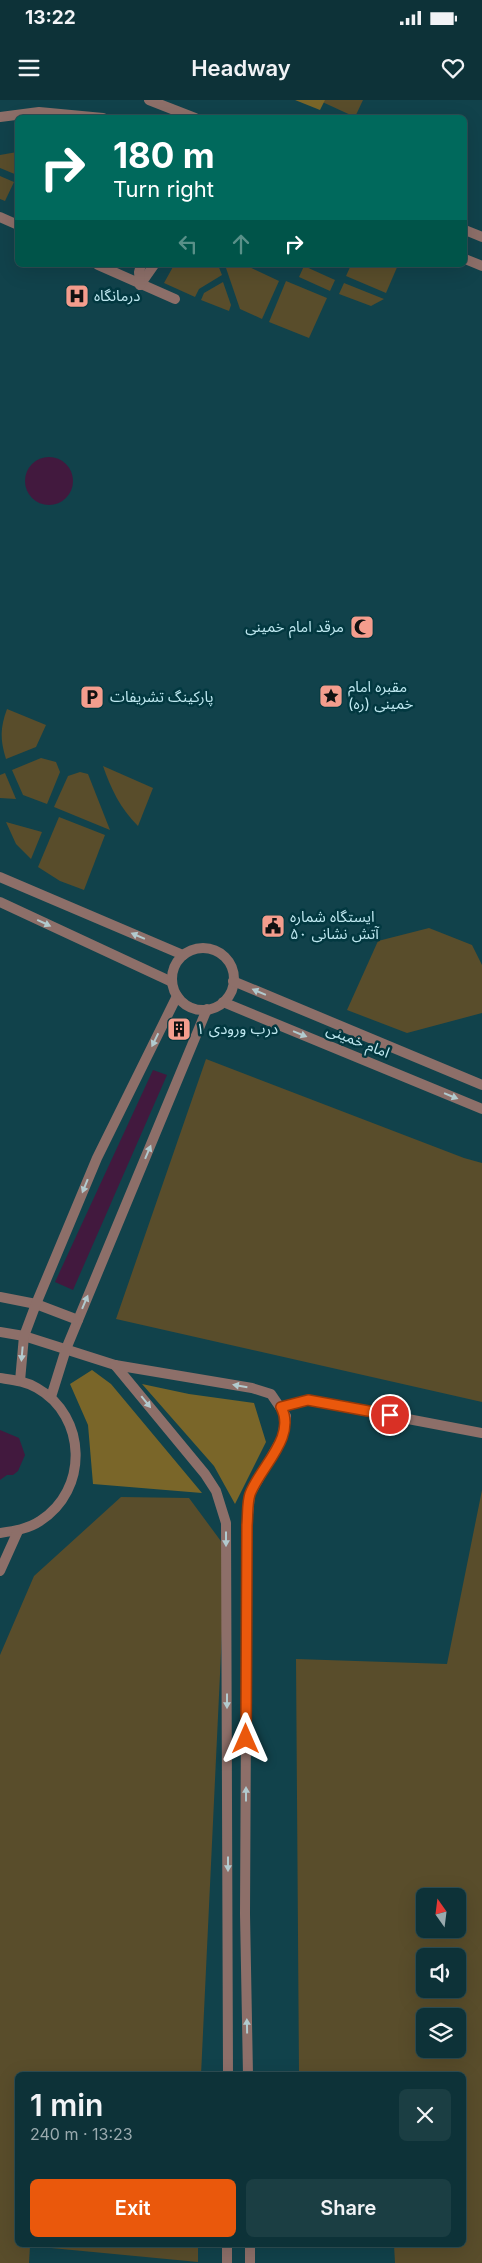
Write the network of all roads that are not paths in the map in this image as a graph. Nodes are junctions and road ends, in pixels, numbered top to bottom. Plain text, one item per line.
1 (149, 100) edge
2 (15, 115) edge
3 (16, 115) edge
4 (71, 115) edge
5 (187, 115) edge
6 (0, 117) edge
7 (0, 217) edge
8 (15, 224) edge
9 (467, 231) edge
10 (482, 237) edge
11 (467, 260) edge
12 (482, 266) edge
13 (102, 267) edge
14 (140, 267) edge
15 (153, 267) edge
16 (140, 285) junction
17 (175, 299) dead end
18 (0, 877) edge
19 (0, 902) edge
20 (183, 955) junction
21 (233, 981) junction
22 (172, 982) junction
23 (177, 996) junction
24 (223, 1002) junction
25 (208, 1009) junction
26 (482, 1085) edge
27 (482, 1108) edge
28 (0, 1297) edge
29 (36, 1304) junction
30 (78, 1320) junction
31 (0, 1332) edge
32 (24, 1336) junction
33 (66, 1349) junction
34 (115, 1365) junction
35 (0, 1378) edge
36 (20, 1381) junction
37 (51, 1397) junction
38 (281, 1407) junction
39 (482, 1433) edge
40 (18, 1531) junction
41 (0, 1533) edge
42 (0, 1571) edge
43 (228, 2072) edge
44 (248, 2072) edge
45 (227, 2247) edge
46 (250, 2247) edge
47 (227, 2263) edge
48 (250, 2263) edge

1 - 5 street
2 - 6 street
3 - 4 street
7 - 8 street
9 - 10 street
11 - 12 street
13 - 16 street
14 - 16 street
15 - 16 street
16 - 17 street
20 -> 18 street
19 -> 22 street
20 - 21 street
20 - 22 street
21 - 24 street
26 -> 21 street, امام خمینی
22 - 23 street
23 - 25 street
23 -> 29 street
24 - 25 street
24 -> 27 street, امام خمینی
30 -> 25 street
28 - 29 street
29 - 30 street
29 - 32 street
30 - 33 street
31 - 32 street
32 - 33 street
32 -> 36 street
33 - 34 street
33 - 37 street
38 -> 34 street
34 -> 43 street
35 - 36 street
36 - 37 street
37 - 40 street
38 - 39 street
44 -> 38 street
40 - 41 street
40 - 42 street
45 - 47 street
46 - 48 street

